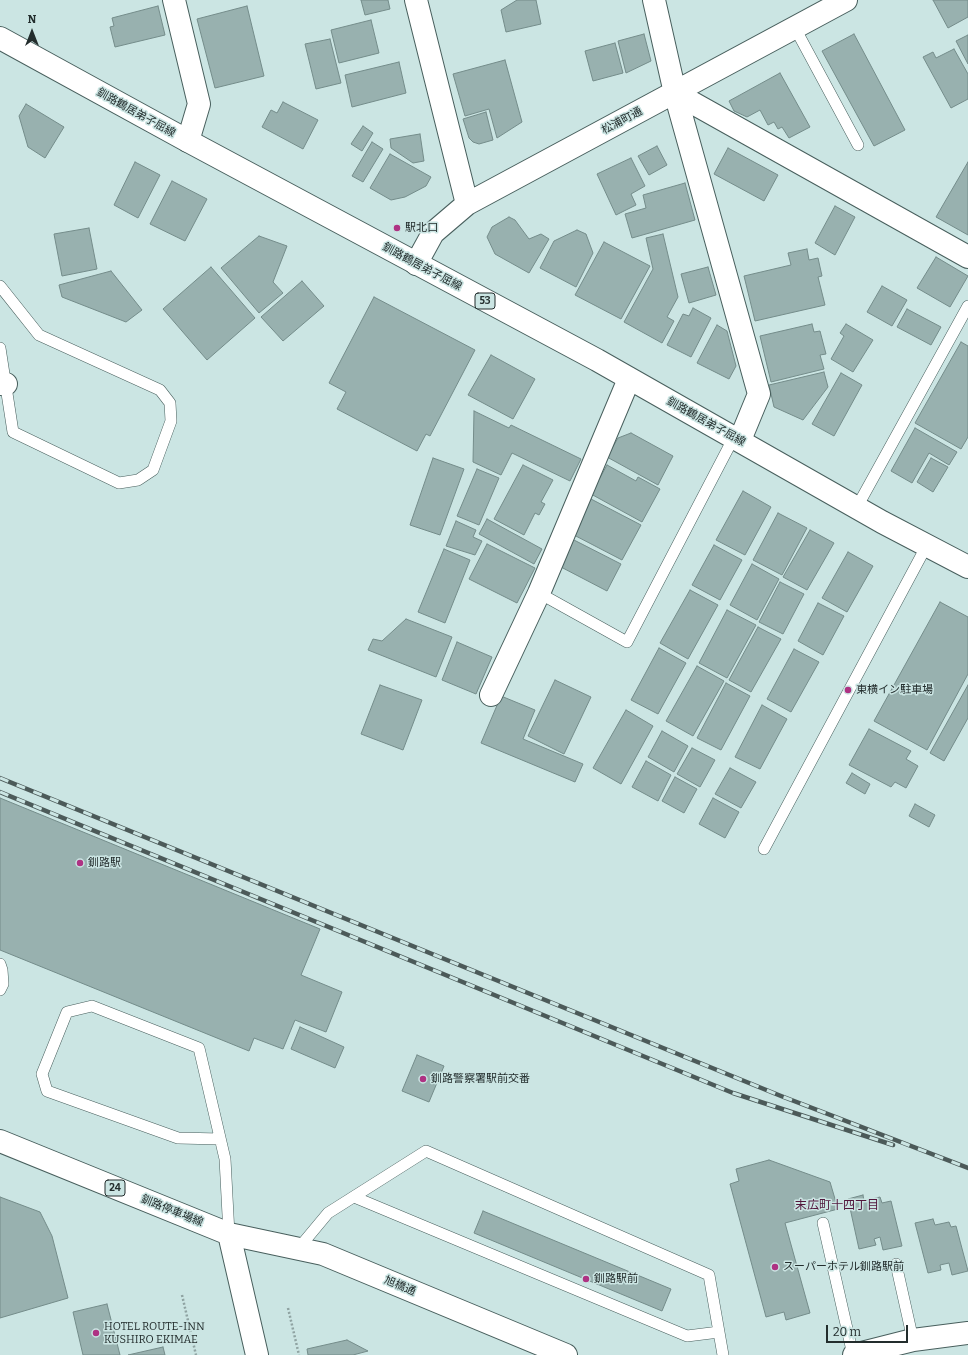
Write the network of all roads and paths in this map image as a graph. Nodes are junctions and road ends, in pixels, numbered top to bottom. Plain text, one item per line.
1 (174, 0) edge
2 (416, 0) edge
3 (654, 0) edge
4 (846, 0) edge
5 (795, 28) junction
6 (0, 38) edge
7 (676, 92) junction
8 (188, 141) junction
9 (858, 145) dead end
10 (467, 204) junction
11 (968, 257) edge
12 (416, 264) junction
13 (0, 286) edge
14 (968, 306) edge
15 (0, 348) edge
16 (628, 379) junction
17 (3, 384) edge
18 (737, 439) junction
19 (857, 507) junction
20 (927, 545) junction
21 (968, 567) edge
22 (539, 592) junction
23 (491, 695) dead end
24 (764, 849) dead end
25 (0, 964) edge
26 (0, 990) edge
27 (220, 1139) junction
28 (0, 1141) edge
29 (354, 1197) junction
30 (823, 1223) dead end
31 (229, 1234) junction
32 (298, 1248) junction
33 (896, 1264) dead end
34 (182, 1295) dead end
35 (288, 1308) dead end
36 (719, 1332) junction
37 (968, 1333) edge
38 (913, 1340) junction
39 (558, 1354) edge
40 (196, 1355) edge
41 (257, 1355) edge
42 (299, 1355) edge
43 (723, 1355) edge
44 (854, 1355) edge

1 - 8 street
2 - 10 street
3 - 7 street
4 - 5 street, 松浦町通
5 - 7 street, 松浦町通
5 - 9 lane
6 - 8 street, 釧路鶴居弟子屈線 / 53
7 - 10 street, 松浦町通
7 - 11 street
7 - 18 street
8 - 12 street, 釧路鶴居弟子屈線 / 53
10 - 12 street, 松浦町通
12 - 16 street, 釧路鶴居弟子屈線 / 53
13 - 17 lane
14 - 19 lane
15 - 17 lane
16 - 18 street, 釧路鶴居弟子屈線 / 53
16 - 22 street
18 - 19 street, 釧路鶴居弟子屈線 / 53
18 - 22 lane
19 - 20 street, 釧路鶴居弟子屈線 / 53
20 - 21 street, 釧路鶴居弟子屈線 / 53
20 - 24 lane
22 - 23 street
25 - 26 lane
27 - 27 lane
27 - 31 lane
28 - 31 street, 釧路停車場線 / 24
29 - 32 lane
29 - 36 lane
29 - 36 lane
30 - 44 lane
31 - 32 street, 旭橋通
31 - 41 street
32 - 39 street, 旭橋通
33 - 38 lane
34 - 40 path
35 - 42 path
36 - 43 lane
37 - 38 street
38 - 44 street

